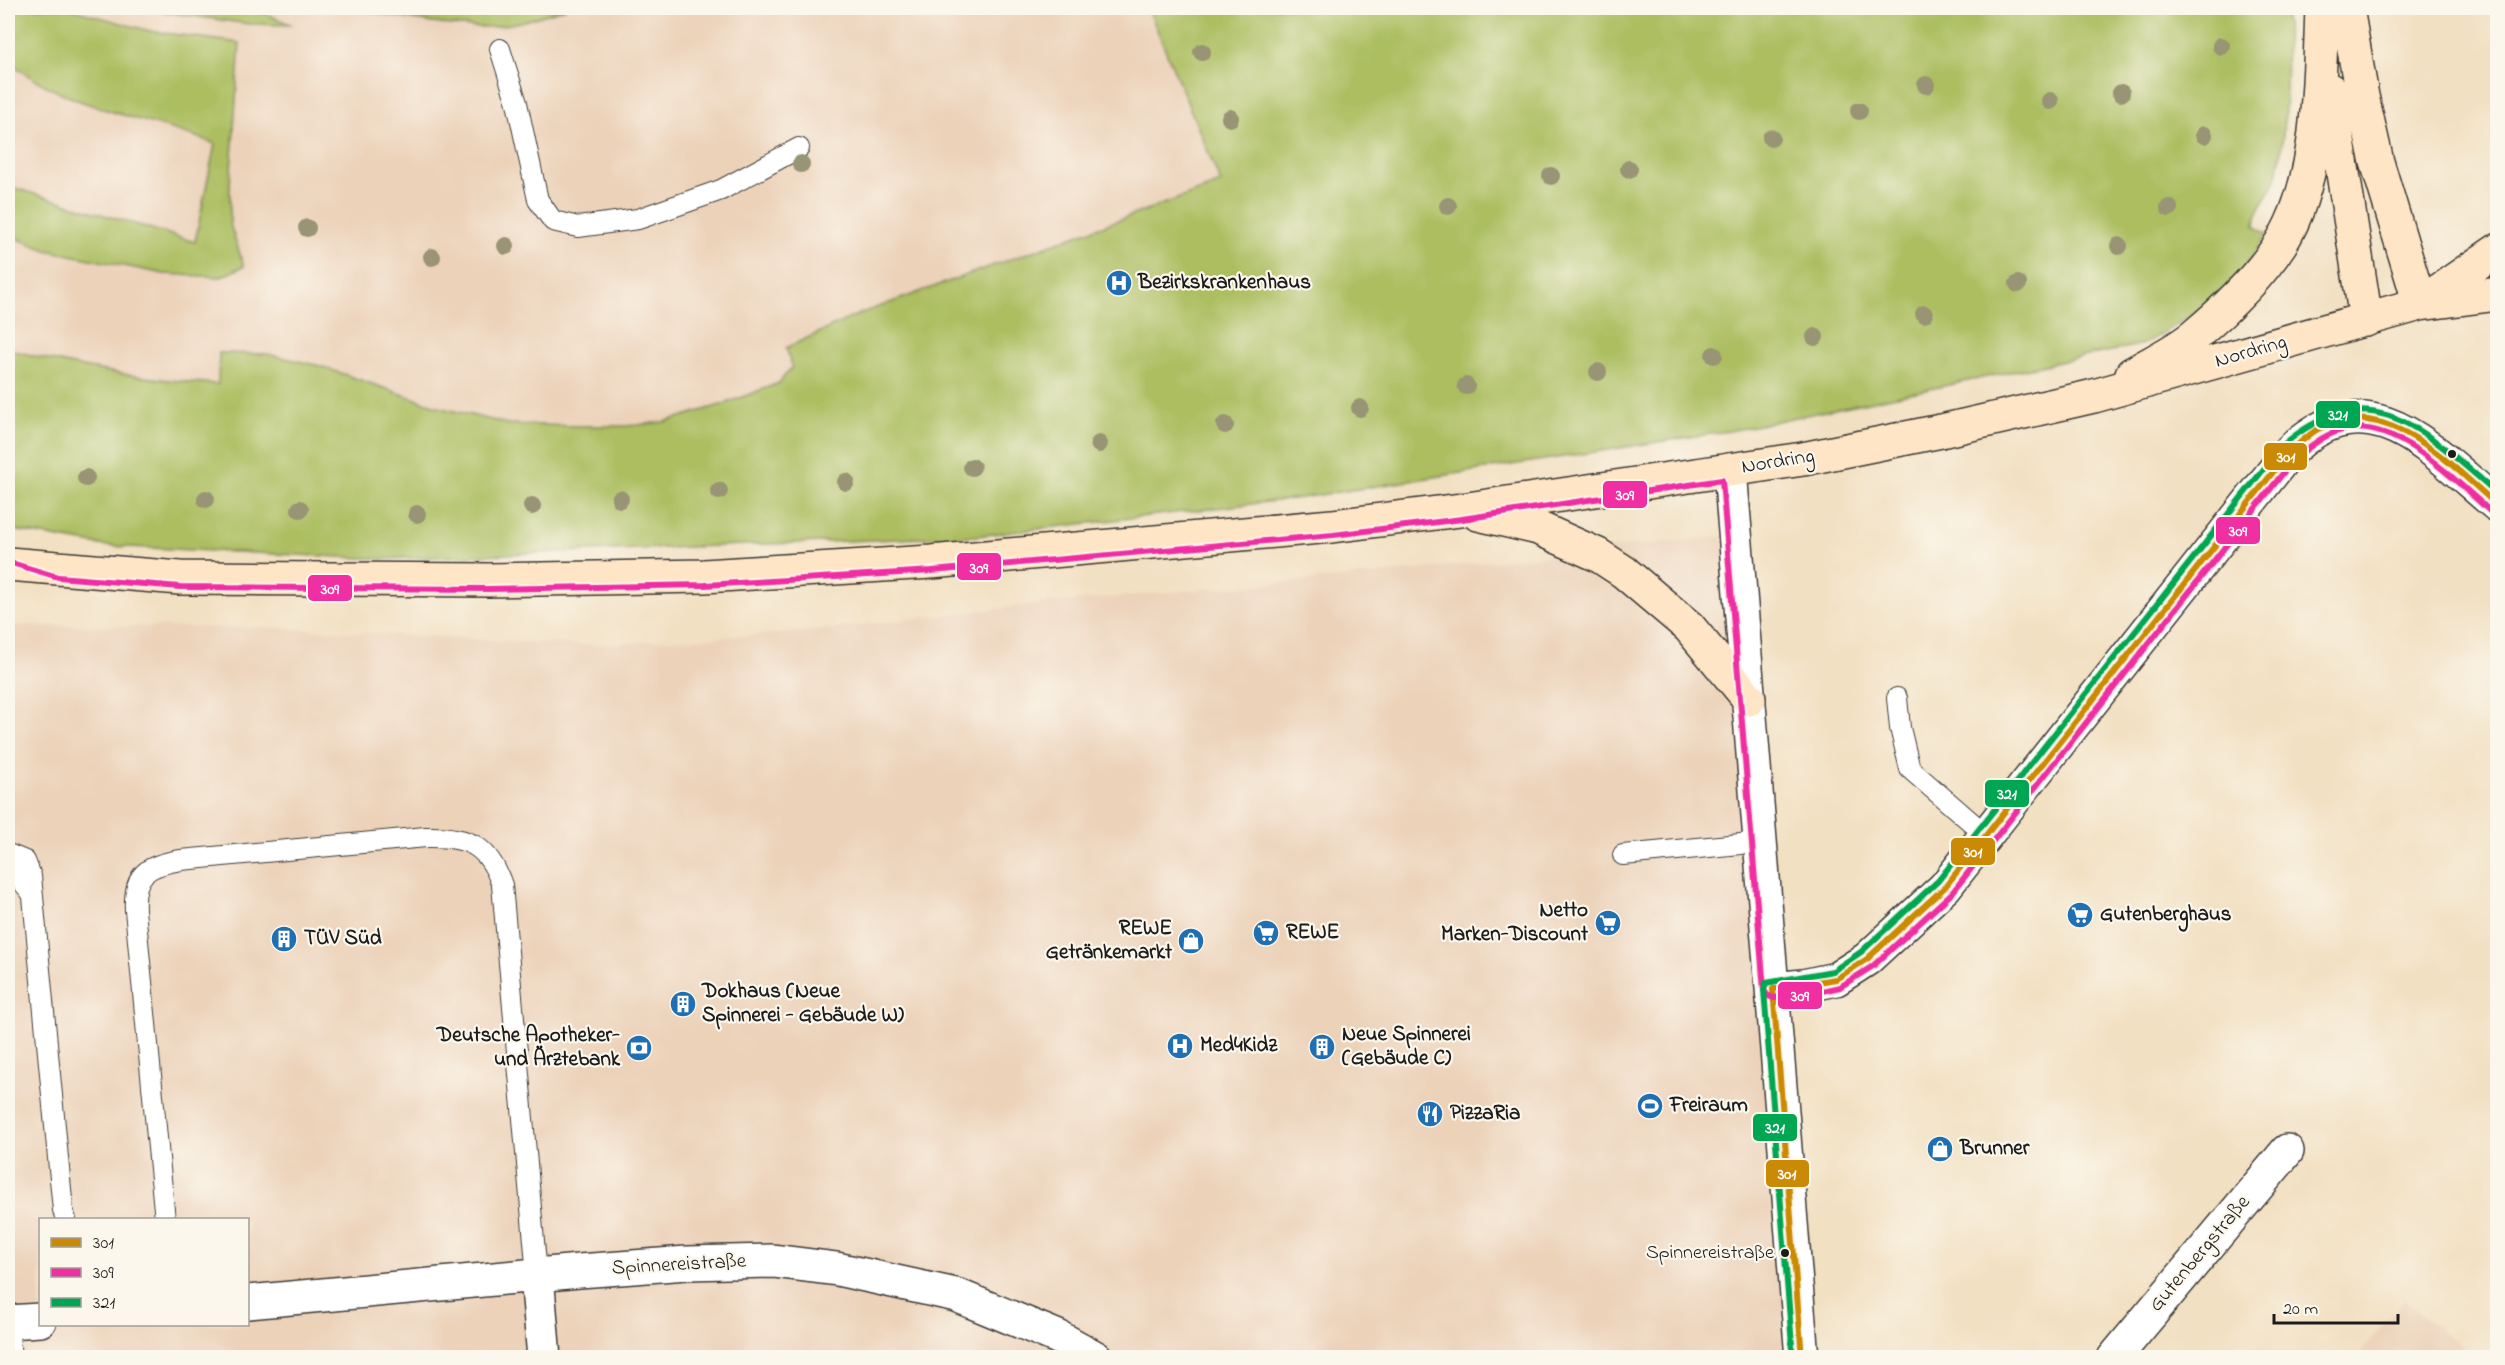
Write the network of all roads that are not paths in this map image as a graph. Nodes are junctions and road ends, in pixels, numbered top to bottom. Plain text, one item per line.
1 (2347, 8) edge
2 (2322, 19) edge
3 (500, 49) dead end
4 (799, 148) dead end
5 (2498, 250) edge
6 (2498, 294) edge
7 (2420, 304) junction
8 (2366, 320) junction
9 (2094, 396) junction
10 (1730, 470) junction
11 (2498, 506) edge
12 (1461, 510) junction
13 (8, 553) edge
14 (8, 564) edge
15 (60, 568) junction
16 (1898, 698) dead end
17 (1749, 699) junction
18 (1986, 835) junction
19 (1762, 842) junction
20 (8, 854) edge
21 (1623, 855) dead end
22 (8, 871) edge
23 (34, 897) junction
24 (1773, 989) junction
25 (2287, 1151) dead end
26 (65, 1218) edge
27 (165, 1218) edge
28 (537, 1275) junction
29 (249, 1302) edge
30 (39, 1320) edge
31 (8, 1322) edge
32 (11, 1358) edge
33 (544, 1358) edge
34 (1096, 1358) edge
35 (1802, 1358) edge
36 (2114, 1358) edge

1 - 7 main road
2 - 8 main road
2 - 9 main road
3 - 4 lane
5 - 7 main road
6 - 7 main road
7 - 8 main road, Nordring
8 - 9 main road, Nordring
9 - 10 main road, Nordring
10 - 12 main road, Nordring
10 - 17 street
11 - 18 street
12 - 15 main road, Nordring
12 - 17 main road
13 - 15 main road
14 - 15 main road, Nordring
16 - 18 lane
17 - 19 street
18 - 24 street
19 - 21 lane
19 - 24 street
20 - 23 lane
22 - 23 lane
23 - 26 lane
24 - 35 street
25 - 36 street, Gutenbergstraße
27 - 28 lane
28 - 29 street, Spinnereistraße
28 - 33 street
28 - 34 street, Spinnereistraße
30 - 31 street
31 - 32 lane

